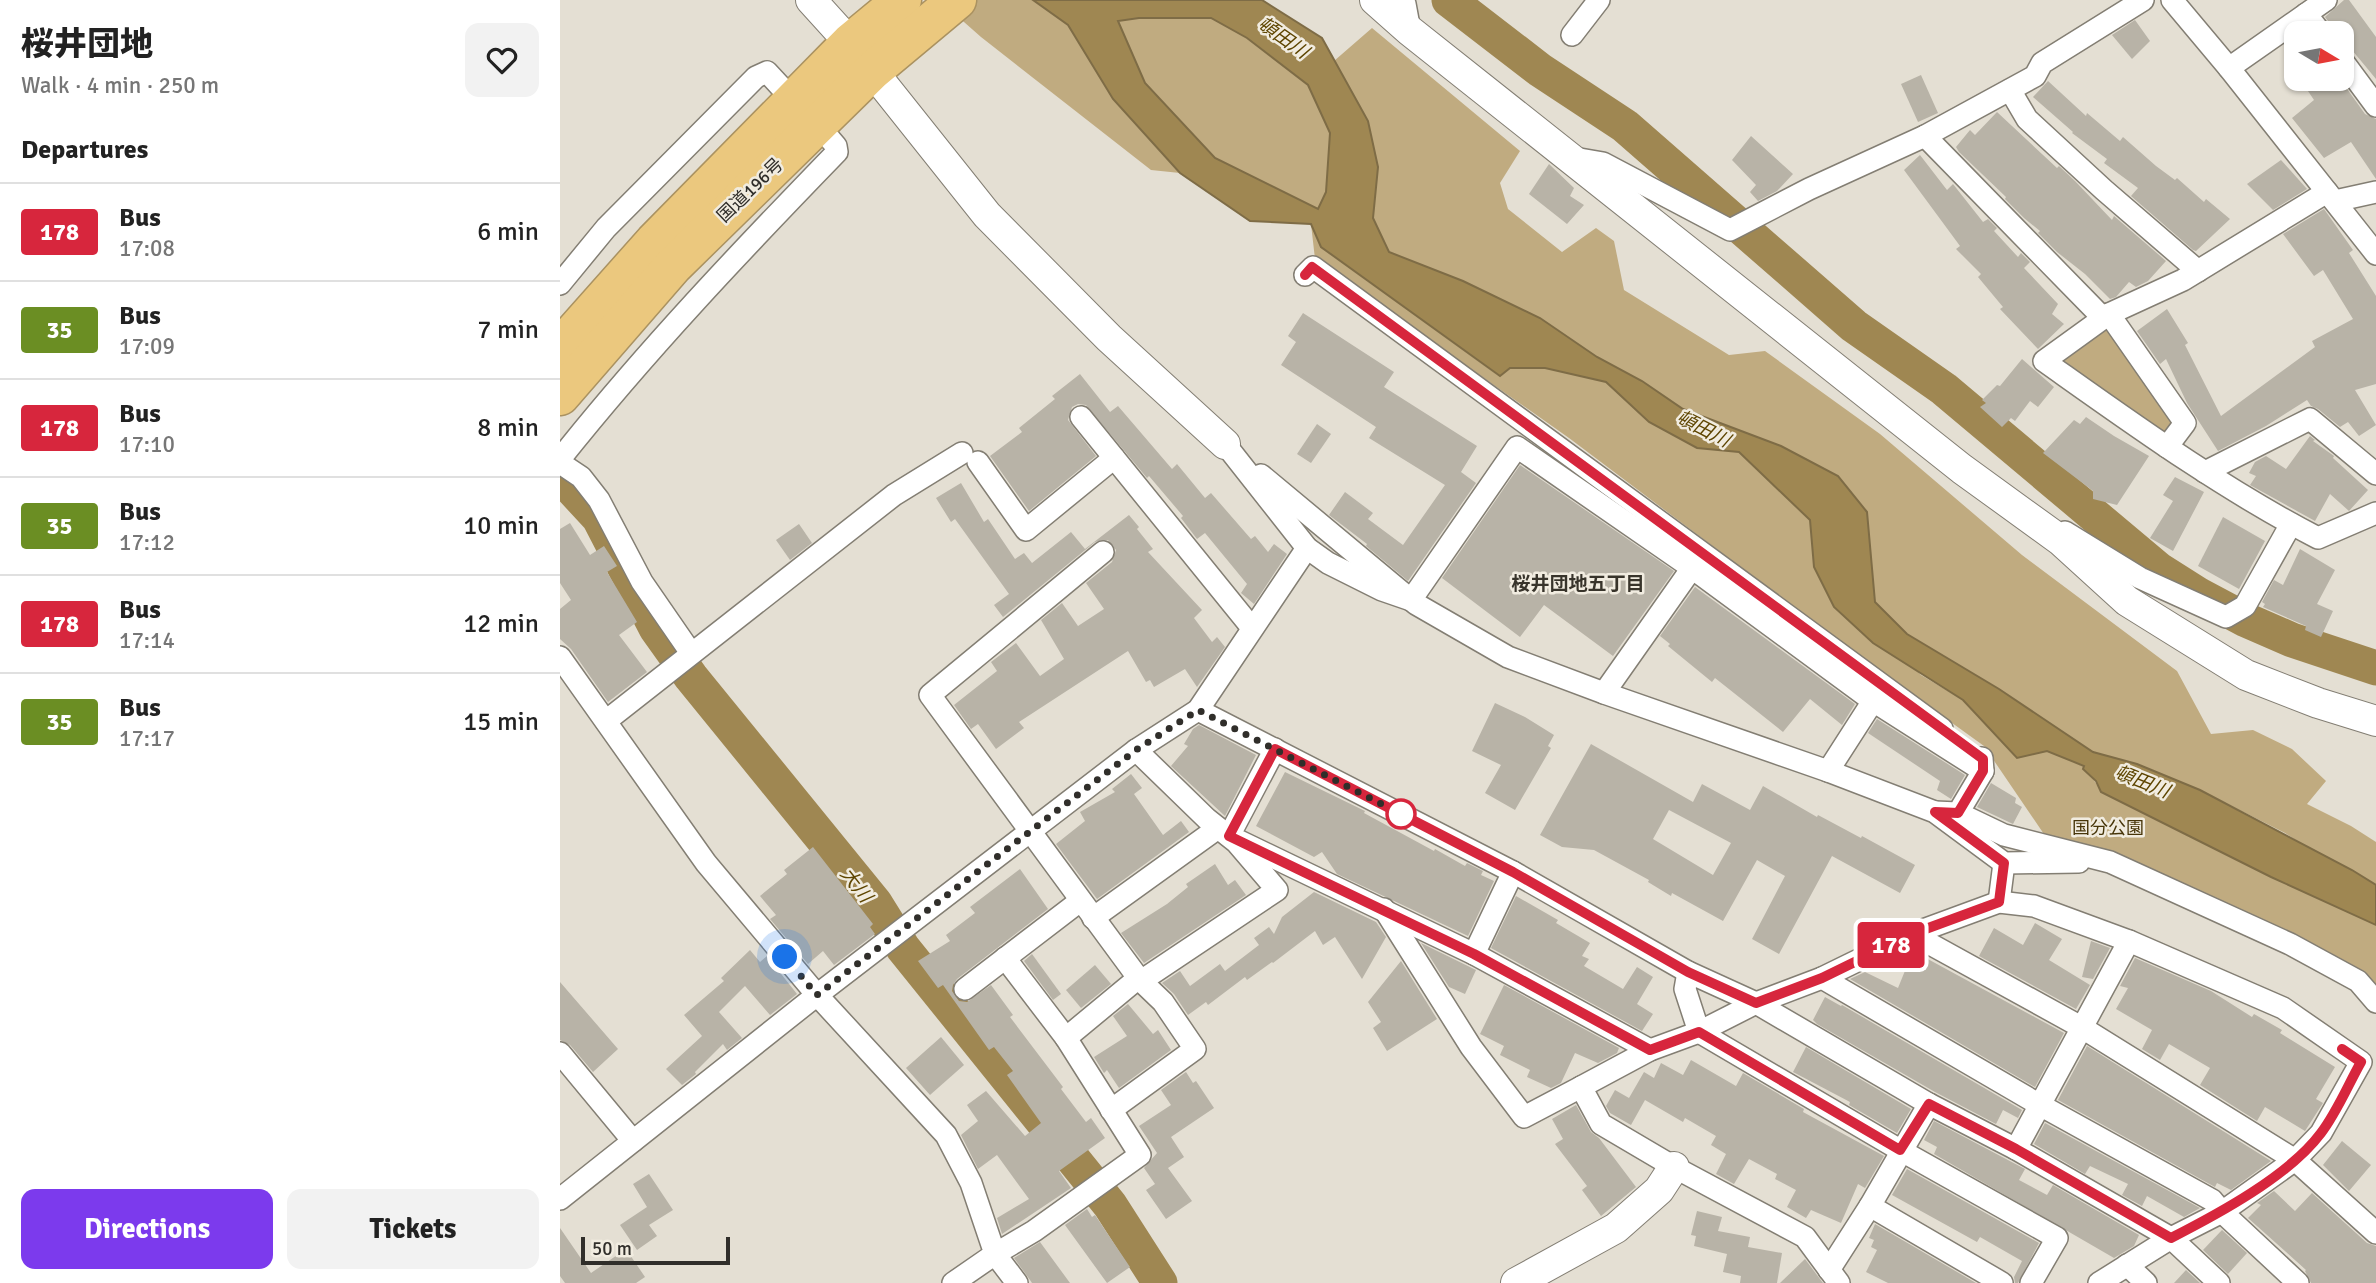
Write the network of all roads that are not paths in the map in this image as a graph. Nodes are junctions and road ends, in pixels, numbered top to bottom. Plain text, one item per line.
1 (811, 0) edge
2 (902, 0) edge
3 (957, 0) edge
4 (1375, 0) edge
5 (1402, 0) edge
6 (1599, 0) edge
7 (2143, 0) edge
8 (2172, 0) edge
9 (2326, 0) edge
10 (2306, 14) junction
11 (2312, 21) edge
12 (1410, 31) junction
13 (1572, 35) dead end
14 (861, 57) junction
15 (2229, 68) junction
16 (2354, 76) edge
17 (780, 86) dead end
18 (2010, 90) junction
19 (2376, 106) edge
20 (1925, 136) junction
21 (830, 139) dead end
22 (1569, 157) junction
23 (2376, 192) edge
24 (2331, 197) junction
25 (2376, 254) edge
26 (2198, 271) junction
27 (1305, 275) dead end
28 (560, 284) edge
29 (2106, 316) junction
30 (560, 348) edge
31 (560, 396) edge
32 (1081, 417) dead end
33 (1225, 444) junction
34 (2167, 447) junction
35 (1114, 458) junction
36 (560, 461) edge
37 (2205, 472) junction
38 (2376, 474) edge
39 (2376, 513) edge
40 (2030, 518) junction
41 (2291, 524) junction
42 (1307, 548) junction
43 (1103, 552) dead end
44 (1692, 568) junction
45 (1411, 600) junction
46 (1252, 628) junction
47 (691, 653) junction
48 (560, 657) edge
49 (1604, 693) junction
50 (1873, 701) junction
51 (1198, 710) junction
52 (2376, 721) edge
53 (606, 722) junction
54 (1275, 749) junction
55 (1136, 750) junction
56 (1828, 771) junction
57 (1983, 771) junction
58 (1935, 812) junction
59 (1958, 813) junction
60 (1029, 832) junction
61 (1224, 832) junction
62 (2110, 862) junction
63 (2004, 863) junction
64 (1513, 872) junction
65 (1080, 901) junction
66 (1999, 902) junction
67 (1384, 909) junction
68 (1093, 918) junction
69 (1912, 934) junction
70 (2129, 941) junction
71 (1474, 954) junction
72 (1005, 958) junction
73 (1688, 972) junction
74 (1822, 978) junction
75 (1139, 979) junction
76 (965, 989) dead end
77 (817, 995) junction
78 (2376, 1002) edge
79 (1756, 1003) junction
80 (2081, 1027) junction
81 (1699, 1032) junction
82 (1066, 1038) junction
83 (1650, 1050) junction
84 (560, 1053) edge
85 (2369, 1060) edge
86 (1581, 1087) junction
87 (1929, 1104) junction
88 (2039, 1105) junction
89 (1111, 1110) junction
90 (633, 1141) junction
91 (2016, 1149) junction
92 (1900, 1150) junction
93 (2295, 1160) junction
94 (1674, 1167) junction
95 (560, 1199) edge
96 (1870, 1206) junction
97 (2222, 1212) junction
98 (2376, 1233) edge
99 (2171, 1238) junction
100 (995, 1254) junction
101 (2127, 1265) junction
102 (1834, 1277) edge
103 (953, 1283) edge
104 (1017, 1283) edge
105 (1516, 1283) edge
106 (2002, 1283) edge
107 (2031, 1283) edge
108 (2099, 1283) edge
109 (2147, 1283) edge
110 (2219, 1283) edge
111 (2298, 1283) edge

1 - 14 street
2 - 14 highway, 国道196号
3 - 14 highway, 国道196号
4 - 12 street
5 - 12 street
6 - 13 street
7 - 18 street
8 - 15 street
9 - 10 street
10 - 11 street
10 - 15 street
12 - 22 street
14 - 30 highway, 国道196号
14 - 31 highway, 国道196号
14 - 33 street
15 - 24 street
16 - 19 street
17 - 28 street
18 - 20 street
18 - 26 street
20 - 22 street
20 - 29 street
21 - 36 street
22 - 40 street
23 - 24 street
24 - 25 street
24 - 26 street
26 - 29 street
27 - 57 street
29 - 34 street
29 - 34 street
32 - 35 street
33 - 42 street
33 - 45 street
34 - 37 street
35 - 46 street
35 - 47 street
36 - 47 street
37 - 38 street
37 - 41 street
39 - 41 street
40 - 41 street
40 - 52 street
42 - 45 street
42 - 46 street
43 - 60 street
44 - 45 street
44 - 49 street
44 - 50 street
45 - 49 street
46 - 51 street
47 - 53 street
48 - 53 street
49 - 56 street
50 - 56 street
50 - 57 street
51 - 54 street
51 - 55 street
53 - 77 street
54 - 61 street
54 - 64 street
55 - 60 street
55 - 61 street
56 - 58 street
57 - 59 street
58 - 59 street
58 - 63 street
59 - 62 street
60 - 65 street
60 - 77 street
61 - 67 street
61 - 68 street
61 - 75 street
62 - 63 street
62 - 78 street
63 - 66 street
64 - 71 street
64 - 73 street
65 - 68 street
65 - 72 street
66 - 69 street
66 - 70 street
67 - 71 street
67 - 86 street
68 - 75 street
69 - 74 street
69 - 80 street
70 - 80 street
70 - 85 street
71 - 83 street
72 - 76 street
72 - 82 street
73 - 79 street
73 - 81 street
74 - 79 street
74 - 88 street
75 - 82 street
75 - 89 street
77 - 90 street
77 - 100 street
79 - 81 street
79 - 87 street
80 - 88 street
80 - 93 street
81 - 83 street
81 - 92 street
82 - 89 street
83 - 86 street
84 - 90 street
85 - 93 street
86 - 94 street
87 - 91 street
87 - 92 street
88 - 91 street
88 - 97 street
89 - 100 street
90 - 95 street
91 - 99 street
92 - 96 street
92 - 107 street
93 - 97 street
93 - 98 street
94 - 102 street
94 - 105 street
96 - 102 street
96 - 106 street
97 - 99 street
97 - 111 street
99 - 101 street
99 - 110 street
100 - 103 street
100 - 104 street
101 - 108 street
101 - 109 street

